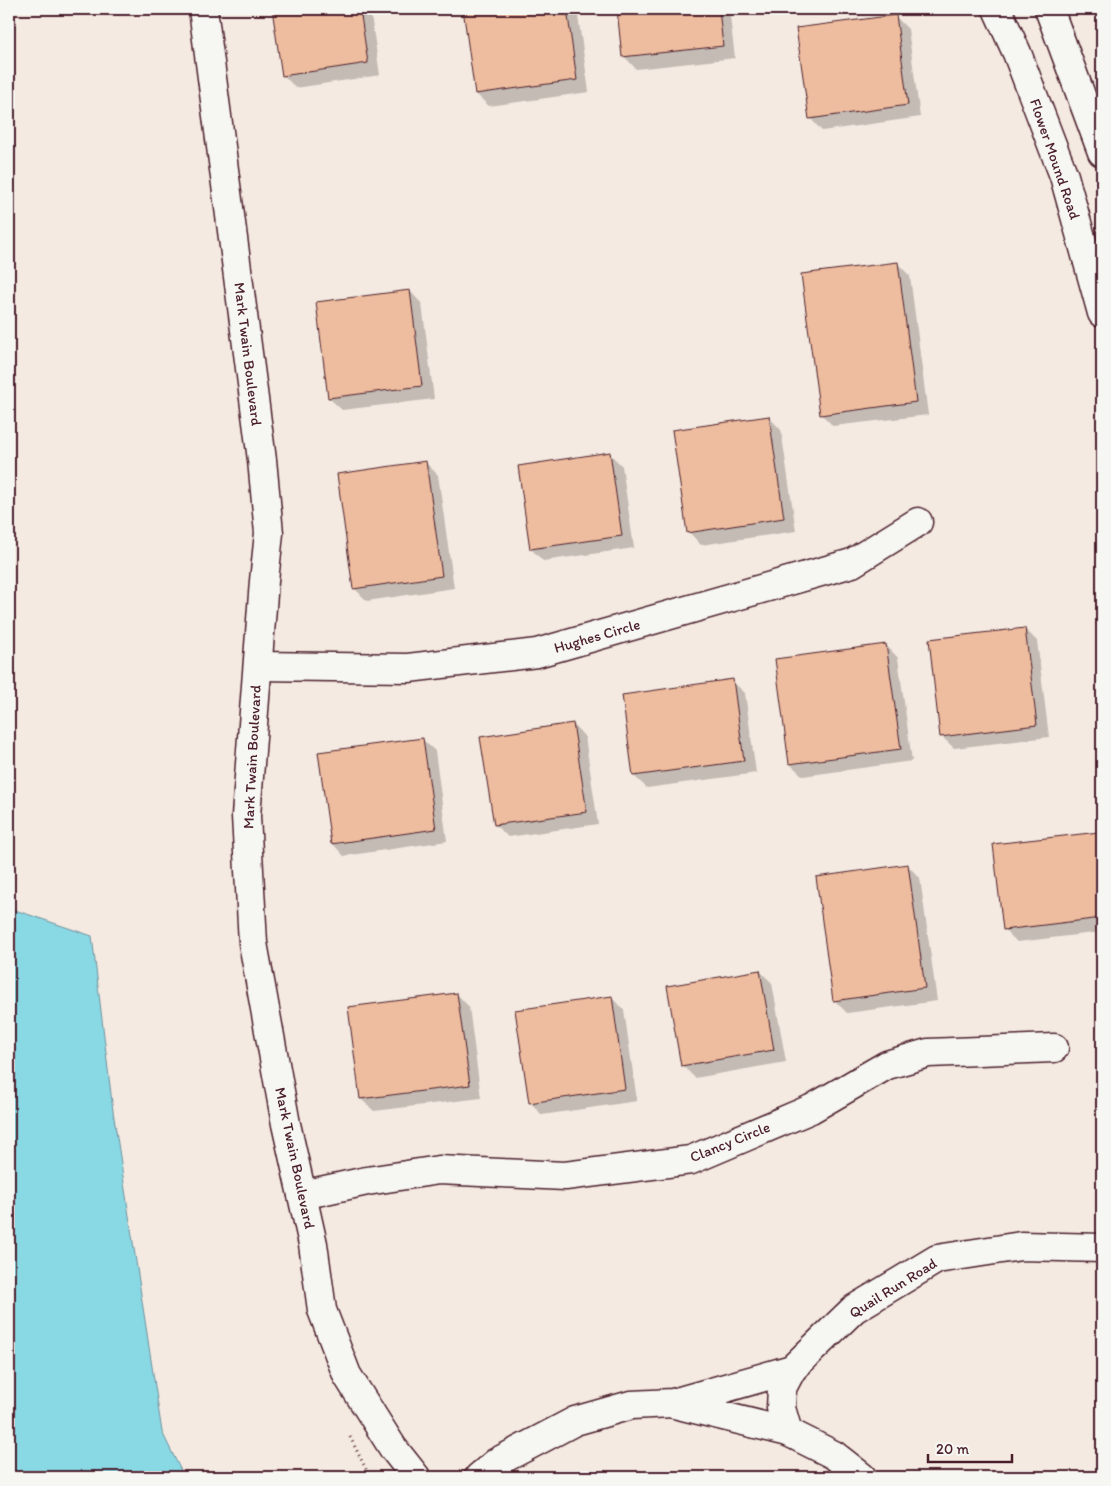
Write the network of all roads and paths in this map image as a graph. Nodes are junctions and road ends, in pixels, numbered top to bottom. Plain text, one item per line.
1 (204, 9) edge
2 (997, 9) edge
3 (1049, 9) edge
4 (1102, 152) edge
5 (1102, 313) edge
6 (918, 522) dead end
7 (258, 666) junction
8 (1054, 1048) dead end
9 (302, 1195) junction
10 (1102, 1248) edge
11 (792, 1369) junction
12 (673, 1403) junction
13 (788, 1432) junction
14 (416, 1477) edge
15 (479, 1477) edge
16 (862, 1477) edge

1 - 7 street, Mark Twain Boulevard
2 - 5 street, Flower Mound Road
3 - 4 street
6 - 7 street, Hughes Circle
7 - 9 street, Mark Twain Boulevard
8 - 9 street, Clancy Circle
9 - 14 street, Mark Twain Boulevard
10 - 11 street, Quail Run Road
11 - 12 street, Quail Run Road
11 - 13 street, Quail Run Road
12 - 13 street, Quail Run Road
12 - 15 street, Quail Run Road
13 - 16 street, Quail Run Road

